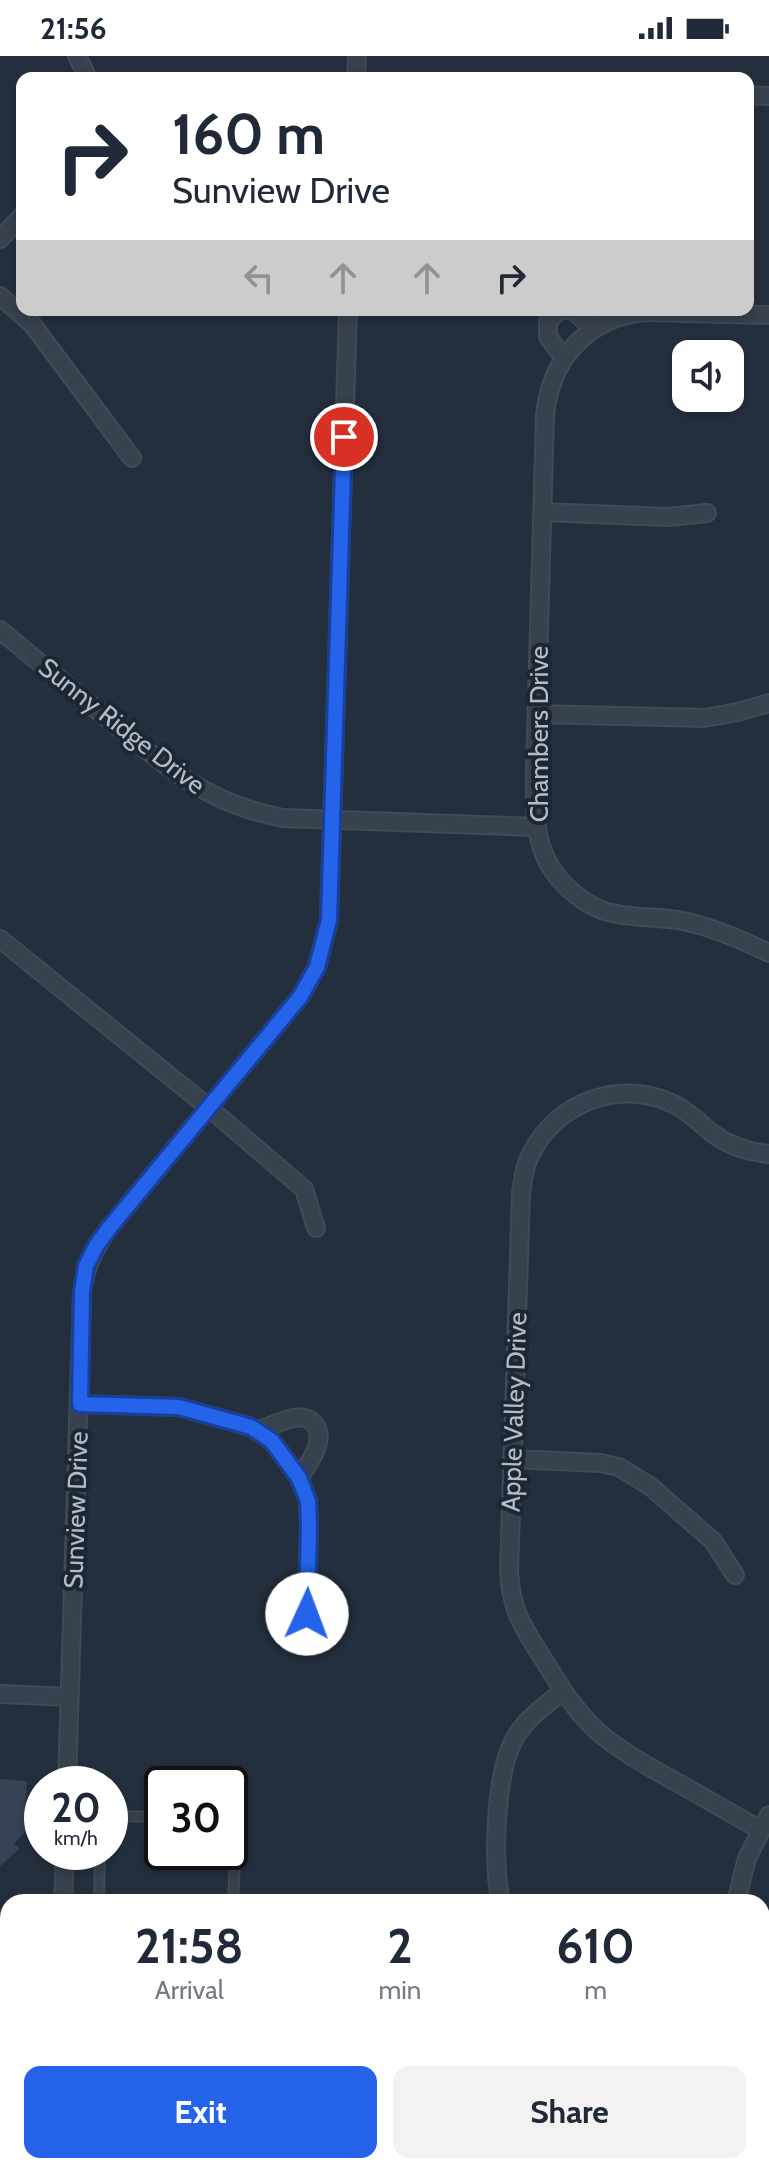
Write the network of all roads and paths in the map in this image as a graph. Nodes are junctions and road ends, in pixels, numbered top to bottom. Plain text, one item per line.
1 (16, 222) edge
2 (0, 239) edge
3 (0, 296) edge
4 (16, 310) edge
5 (23, 316) edge
6 (348, 316) edge
7 (552, 316) edge
8 (581, 316) edge
9 (621, 316) edge
10 (592, 329) junction
11 (564, 358) junction
12 (132, 458) dead end
13 (543, 512) junction
14 (707, 513) dead end
15 (0, 630) edge
16 (769, 703) edge
17 (537, 714) junction
18 (333, 820) junction
19 (537, 827) junction
20 (0, 939) edge
21 (769, 953) edge
22 (208, 1107) junction
23 (769, 1154) edge
24 (316, 1228) dead end
25 (80, 1404) junction
26 (256, 1431) junction
27 (512, 1459) junction
28 (299, 1478) junction
29 (735, 1575) dead end
30 (307, 1614) dead end
31 (563, 1691) junction
32 (0, 1694) edge
33 (69, 1697) junction
34 (67, 1766) edge
35 (765, 1823) edge
36 (64, 1870) edge
37 (100, 1870) edge
38 (235, 1870) edge
39 (63, 1894) edge
40 (99, 1894) edge
41 (233, 1894) edge
42 (500, 1894) edge
43 (738, 1894) edge

1 - 2 street
3 - 4 street
5 - 12 street
6 - 18 street, Sunview Drive
7 - 11 street
8 - 10 street
9 - 10 street, Chambers Drive
10 - 11 street, Chambers Drive
11 - 13 street, Chambers Drive
13 - 14 street
13 - 17 street, Chambers Drive
15 - 18 street, Sunny Ridge Drive
16 - 17 street
17 - 19 street, Chambers Drive
18 - 19 street, Sunny Ridge Drive
18 - 22 street, Sunview Drive
19 - 21 street, Chambers Drive
20 - 22 street
22 - 24 street
22 - 25 street, Sunview Drive
23 - 27 street, Apple Valley Drive
25 - 26 street
25 - 33 street, Sunview Drive
26 - 28 street
26 - 28 street
27 - 29 street
27 - 31 street, Apple Valley Drive
28 - 30 street
31 - 35 street, Apple Valley Drive
31 - 42 street
32 - 33 street
33 - 34 street, Sunview Drive
35 - 43 street
36 - 39 street
37 - 40 lane
38 - 41 lane

